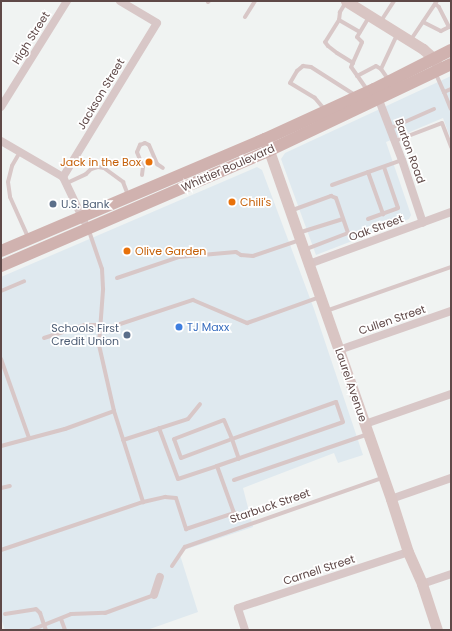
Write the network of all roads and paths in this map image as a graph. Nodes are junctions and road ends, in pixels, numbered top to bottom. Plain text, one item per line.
1 (67, 1) edge
2 (120, 1) edge
3 (255, 1) edge
4 (346, 1) edge
5 (394, 1) edge
6 (436, 3) edge
7 (132, 4) edge
8 (369, 16) junction
9 (246, 17) dead end
10 (339, 20) junction
11 (380, 22) junction
12 (423, 22) junction
13 (360, 32) junction
14 (398, 34) junction
15 (410, 41) junction
16 (451, 50) edge
17 (433, 58) junction
18 (352, 62) junction
19 (451, 64) edge
20 (381, 69) junction
21 (437, 71) junction
22 (357, 76) junction
23 (389, 81) junction
24 (451, 89) edge
25 (444, 92) junction
26 (374, 93) junction
27 (357, 97) junction
28 (1, 107) edge
29 (434, 109) dead end
30 (451, 109) edge
31 (328, 116) junction
32 (390, 128) junction
33 (1, 141) edge
34 (395, 141) junction
35 (266, 145) junction
36 (451, 147) edge
37 (20, 152) junction
38 (402, 160) junction
39 (384, 167) junction
40 (162, 168) dead end
41 (368, 172) junction
42 (142, 175) dead end
43 (65, 180) junction
44 (332, 185) dead end
45 (128, 197) junction
46 (290, 211) junction
47 (451, 212) edge
48 (383, 214) junction
49 (82, 217) junction
50 (343, 219) junction
51 (368, 219) dead end
52 (423, 222) junction
53 (88, 229) junction
54 (29, 240) junction
55 (301, 241) junction
56 (1, 251) edge
57 (309, 264) junction
58 (1, 266) edge
59 (451, 266) edge
60 (117, 278) dead end
61 (24, 281) dead end
62 (1, 291) edge
63 (321, 297) junction
64 (326, 311) junction
65 (451, 311) edge
66 (100, 325) junction
67 (99, 331) junction
68 (44, 338) dead end
69 (339, 350) junction
70 (1, 359) edge
71 (451, 394) edge
72 (200, 404) dead end
73 (114, 411) junction
74 (159, 428) junction
75 (367, 429) junction
76 (29, 438) junction
77 (232, 439) junction
78 (123, 440) junction
79 (1, 446) edge
80 (239, 459) junction
81 (217, 466) junction
82 (384, 478) junction
83 (451, 478) edge
84 (234, 480) dead end
85 (10, 486) dead end
86 (1, 488) edge
87 (392, 499) junction
88 (143, 502) junction
89 (1, 550) edge
90 (408, 552) junction
91 (172, 566) dead end
92 (451, 574) edge
93 (160, 577) dead end
94 (422, 584) junction
95 (154, 595) joint
96 (5, 614) dead end
97 (61, 618) junction
98 (44, 625) junction
99 (31, 630) edge
100 (46, 630) edge
101 (65, 630) edge
102 (245, 630) edge
103 (437, 630) edge

1 - 28 street, High Street
2 - 7 street
3 - 9 lane
4 - 8 street
4 - 10 lane
5 - 11 lane
6 - 12 lane
6 - 12 lane
7 - 43 street, Jackson Street
8 - 11 street
8 - 13 lane
10 - 13 lane
10 - 18 lane
11 - 14 street
12 - 15 lane
13 - 18 lane
14 - 15 street
14 - 20 lane
15 - 17 street
16 - 17 main road, Whittier Boulevard
17 - 21 street
17 - 23 main road, Whittier Boulevard
18 - 22 lane
19 - 21 main road, Whittier Boulevard
20 - 22 lane
20 - 23 lane
21 - 25 lane
21 - 26 main road, Whittier Boulevard
22 - 26 lane
23 - 26 main road, Whittier Boulevard
24 - 25 lane
25 - 30 lane
26 - 27 main road, Whittier Boulevard
26 - 31 main road, Whittier Boulevard
26 - 32 street, Barton Road
27 - 31 main road, Whittier Boulevard
27 - 31 lane
29 - 32 lane
31 - 35 main road, Whittier Boulevard
32 - 34 street, Barton Road
33 - 37 street
34 - 36 lane
34 - 38 street, Barton Road
35 - 45 main road, Whittier Boulevard
35 - 46 street, Laurel Avenue
35 - 53 main road, Whittier Boulevard
37 - 43 street
37 - 54 lane
38 - 39 lane
38 - 52 street, Barton Road
39 - 41 lane
39 - 48 lane
40 - 42 lane
41 - 44 lane
41 - 48 lane
43 - 45 lane
43 - 49 street
45 - 49 main road, Whittier Boulevard
46 - 50 lane
46 - 55 street, Laurel Avenue
47 - 52 street, Oak Street
48 - 51 lane
49 - 53 street
49 - 54 main road, Whittier Boulevard
50 - 55 lane
50 - 55 lane
52 - 57 street, Oak Street
53 - 58 main road, Whittier Boulevard
53 - 66 lane
54 - 56 main road, Whittier Boulevard
55 - 57 street, Laurel Avenue
55 - 60 lane
57 - 63 street, Laurel Avenue
59 - 64 lane
61 - 62 lane
63 - 64 street, Laurel Avenue
63 - 67 lane
64 - 69 street, Laurel Avenue
65 - 69 street, Cullen Street
66 - 67 lane
66 - 68 lane
67 - 73 lane
69 - 75 street, Laurel Avenue
70 - 76 lane
71 - 75 street
72 - 74 lane
73 - 76 lane
73 - 78 lane
74 - 78 lane
74 - 81 lane
75 - 82 street, Laurel Avenue
75 - 84 lane
76 - 79 lane
77 - 77 lane
77 - 80 lane
77 - 80 lane
78 - 88 lane
80 - 81 lane
81 - 88 lane
82 - 87 street, Laurel Avenue
82 - 91 lane, Starbuck Street
83 - 87 street
85 - 86 lane
87 - 90 street, Laurel Avenue
88 - 89 lane
90 - 94 street, Laurel Avenue
90 - 102 street, Carnell Street
92 - 94 street
93 - 95 street
94 - 103 street, Laurel Avenue
95 - 97 lane
96 - 98 lane
97 - 98 lane
97 - 101 lane
98 - 99 lane
98 - 100 lane

